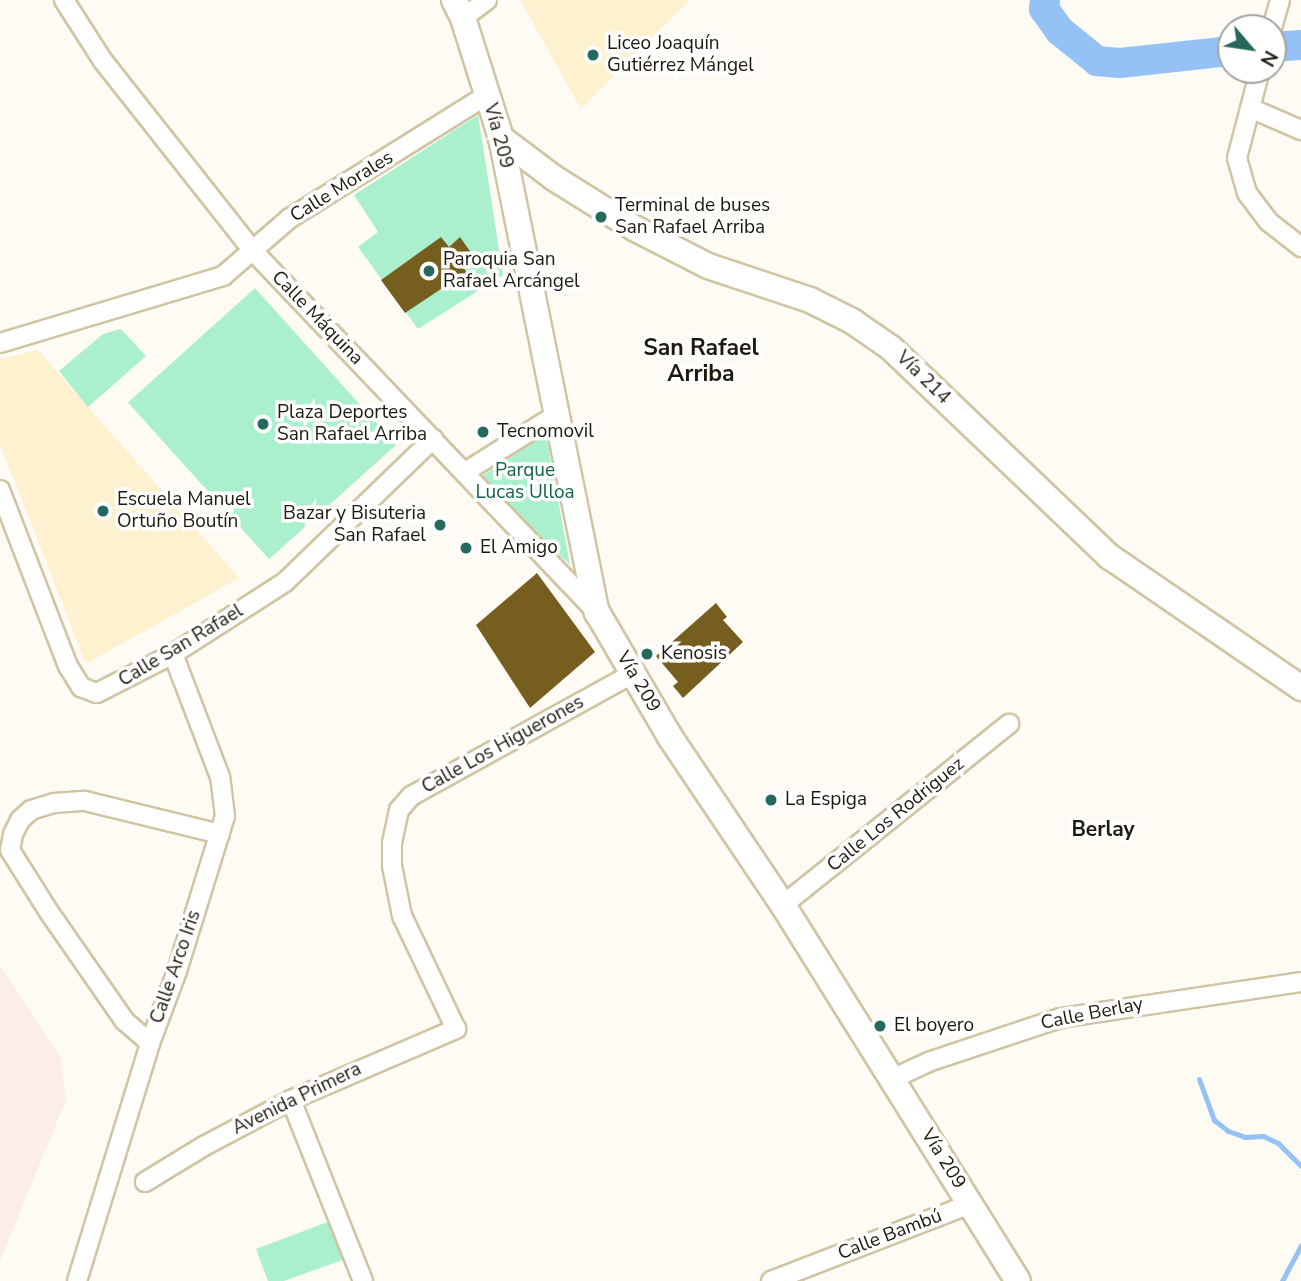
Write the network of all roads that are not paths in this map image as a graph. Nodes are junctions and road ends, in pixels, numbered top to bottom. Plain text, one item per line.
1 (64, 0) edge
2 (487, 0) edge
3 (458, 9) edge
4 (1256, 84) edge
5 (487, 95) junction
6 (1250, 108) junction
7 (1301, 130) edge
8 (501, 138) junction
9 (554, 178) junction
10 (517, 215) junction
11 (1301, 247) edge
12 (254, 252) junction
13 (0, 343) edge
14 (559, 413) junction
15 (433, 439) junction
16 (465, 472) junction
17 (0, 489) edge
18 (597, 612) junction
19 (173, 654) junction
20 (632, 674) junction
21 (1301, 688) edge
22 (1009, 724) dead end
23 (220, 834) junction
24 (783, 905) junction
25 (1301, 982) edge
26 (456, 1029) joint
27 (150, 1043) junction
28 (892, 1079) junction
29 (290, 1100) junction
30 (145, 1182) dead end
31 (971, 1204) junction
32 (77, 1281) edge
33 (363, 1281) edge
34 (771, 1281) edge
35 (1018, 1281) edge

1 - 12 street, Calle Máquina
2 - 3 street
3 - 5 main road, Vía 209
4 - 6 street
5 - 8 main road, Vía 209
5 - 12 street, Calle Morales
6 - 7 street
6 - 11 street
8 - 9 main road, Vía 214
8 - 10 main road, Vía 209
9 - 10 main road
9 - 21 main road, Vía 214
10 - 14 main road, Vía 209
12 - 13 street, Calle Morales
12 - 15 street, Calle Máquina
14 - 16 street
14 - 18 main road, Vía 209
15 - 16 street, Calle Máquina
15 - 19 street, Calle San Rafael
16 - 18 street, Calle Máquina
17 - 19 street, Calle San Rafael
18 - 20 main road, Vía 209
19 - 23 street, Calle Arco Iris
20 - 24 main road, Vía 209
20 - 26 street, Calle Los Higuerones
22 - 24 street, Calle Los Rodriguez
23 - 27 street, Calle Arco Iris
23 - 27 street
24 - 28 main road, Vía 209
25 - 28 street, Calle Berlay
26 - 29 street, Avenida Primera
27 - 32 street, Calle Arco Iris
28 - 31 main road, Vía 209
29 - 30 street, Avenida Primera
29 - 33 street
31 - 34 street, Calle Bambú
31 - 35 main road, Vía 209

